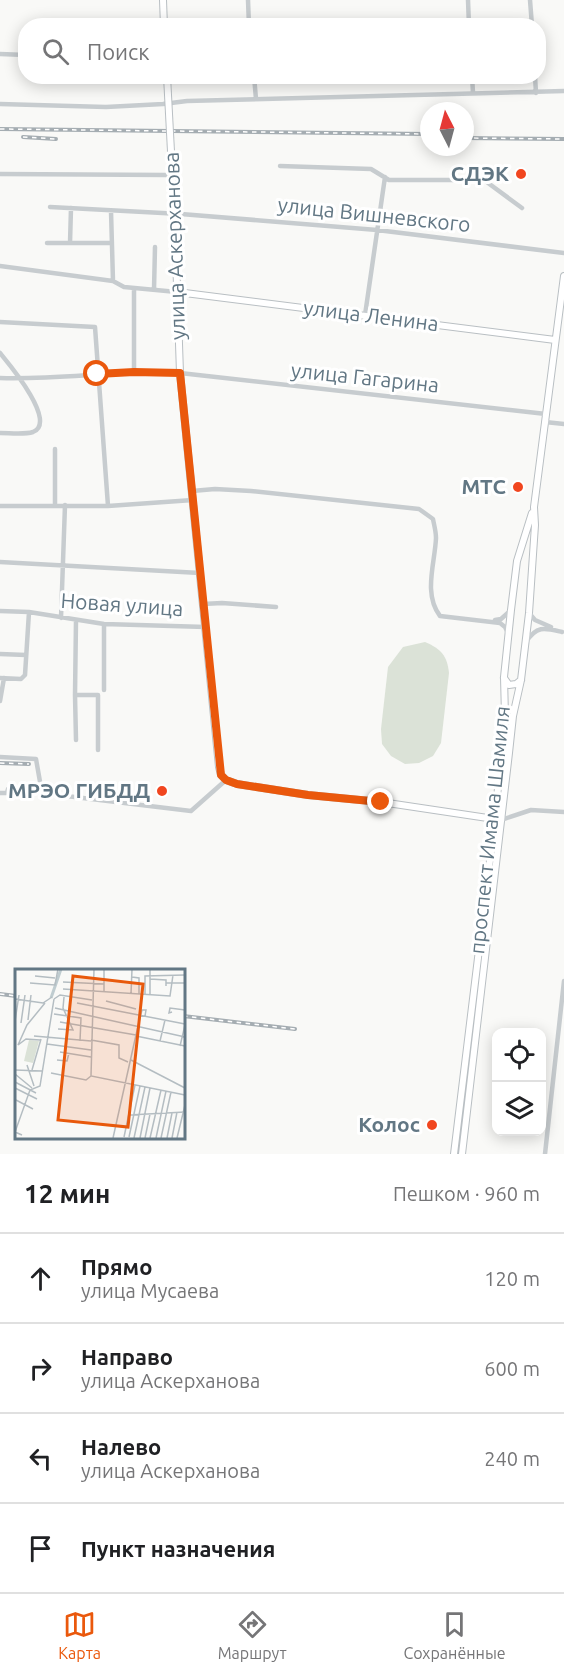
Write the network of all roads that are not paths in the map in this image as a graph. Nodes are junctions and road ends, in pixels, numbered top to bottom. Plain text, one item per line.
1 (163, 0) edge
2 (248, 0) edge
3 (468, 0) edge
4 (530, 0) edge
5 (163, 18) edge
6 (249, 18) edge
7 (469, 18) edge
8 (531, 18) edge
9 (0, 54) edge
10 (18, 55) edge
11 (167, 84) edge
12 (255, 84) edge
13 (472, 84) edge
14 (535, 84) edge
15 (564, 91) edge
16 (473, 93) junction
17 (536, 93) junction
18 (256, 99) junction
19 (0, 104) edge
20 (280, 166) dead end
21 (0, 174) edge
22 (167, 176) dead end
23 (385, 177) junction
24 (50, 207) dead end
25 (71, 208) junction
26 (522, 208) dead end
27 (111, 211) junction
28 (377, 230) junction
29 (47, 243) dead end
30 (70, 243) junction
31 (112, 243) junction
32 (155, 247) dead end
33 (564, 253) edge
34 (0, 266) edge
35 (564, 276) edge
36 (113, 281) junction
37 (134, 288) junction
38 (154, 290) junction
39 (177, 292) junction
40 (365, 315) junction
41 (0, 322) edge
42 (555, 340) junction
43 (564, 341) edge
44 (0, 353) edge
45 (134, 372) junction
46 (180, 373) junction
47 (97, 374) junction
48 (0, 378) edge
49 (21, 379) junction
50 (545, 418) junction
51 (564, 424) edge
52 (0, 433) edge
53 (55, 448) dead end
54 (192, 491) junction
55 (193, 500) junction
56 (55, 505) junction
57 (65, 505) junction
58 (0, 506) edge
59 (108, 506) junction
60 (534, 507) junction
61 (0, 562) edge
62 (64, 566) junction
63 (516, 572) junction
64 (200, 573) junction
65 (532, 576) junction
66 (203, 604) junction
67 (276, 607) dead end
68 (511, 610) junction
69 (0, 611) edge
70 (29, 612) junction
71 (529, 613) junction
72 (61, 618) junction
73 (76, 620) junction
74 (492, 621) junction
75 (104, 624) junction
76 (206, 627) junction
77 (508, 633) junction
78 (563, 633) edge
79 (525, 645) junction
80 (0, 654) edge
81 (26, 655) junction
82 (504, 677) junction
83 (2, 678) edge
84 (521, 680) junction
85 (104, 690) dead end
86 (75, 695) junction
87 (0, 701) edge
88 (76, 740) dead end
89 (98, 750) dead end
90 (0, 757) edge
91 (226, 780) junction
92 (0, 793) edge
93 (42, 793) junction
94 (564, 812) edge
95 (498, 819) junction
96 (564, 981) edge
97 (564, 1055) edge
98 (556, 1057) junction
99 (454, 1154) edge
100 (462, 1154) edge
101 (545, 1154) edge

1 - 5 main road
2 - 6 street
3 - 7 street
4 - 8 street
9 - 10 street
11 - 39 main road, улица Аскерханова, bridge
12 - 18 street
13 - 16 street
14 - 17 street
15 - 17 street
16 - 17 street
16 - 18 street
18 - 19 street
20 - 23 street
21 - 22 street
23 - 26 street
23 - 28 street
24 - 25 street, улица Вишневского
25 - 27 street, улица Вишневского
25 - 30 street
27 - 28 street, улица Вишневского
27 - 31 street
28 - 33 street, улица Вишневского
28 - 40 street
29 - 30 street
30 - 31 street
31 - 36 street
32 - 38 street
34 - 36 street
35 - 42 main road, проспект Имама Шамиля
36 - 37 street
37 - 38 street
37 - 45 street
38 - 39 street
39 - 40 main road, улица Ленина
39 - 46 main road, улица Аскерханова
40 - 42 main road, улица Ленина
41 - 47 street
42 - 43 street, улица Ленина
42 - 50 main road, проспект Имама Шамиля
44 - 49 street
45 - 46 street, улица Гагарина
45 - 47 street, улица Гагарина
46 - 50 street, улица Гагарина
46 - 54 main road, улица Аскерханова
47 - 49 street, улица Гагарина
47 - 59 street
48 - 49 street, улица Гагарина
49 - 52 street
50 - 51 street, улица Гагарина
50 - 60 main road, проспект Имама Шамиля
53 - 56 street
54 - 55 main road, улица Аскерханова
54 - 74 street
55 - 59 street
55 - 64 main road, улица Аскерханова
56 - 57 street
56 - 58 street
57 - 59 street
57 - 62 street
60 - 63 main road, проспект Имама Шамиля
60 - 65 main road, проспект Имама Шамиля
61 - 62 street
62 - 64 street
62 - 72 street
63 - 65 main road
63 - 68 main road, проспект Имама Шамиля
64 - 66 main road, улица Аскерханова
65 - 71 main road, проспект Имама Шамиля
66 - 67 street
66 - 76 main road, улица Аскерханова
68 - 74 street
68 - 77 main road, проспект Имама Шамиля
69 - 70 street, Новая улица
70 - 72 street, Новая улица
70 - 81 street
71 - 78 street
71 - 79 main road, проспект Имама Шамиля
72 - 73 street, Новая улица
73 - 75 street, Новая улица
73 - 86 street
74 - 77 street
75 - 76 street, Новая улица
75 - 85 street
76 - 91 main road, улица Аскерханова
77 - 82 main road, проспект Имама Шамиля
78 - 79 street
79 - 84 main road, проспект Имама Шамиля
80 - 81 street
81 - 83 street
82 - 84 main road
82 - 95 main road, проспект Имама Шамиля
83 - 87 street
84 - 95 main road, проспект Имама Шамиля
86 - 88 street
86 - 89 street
90 - 93 street
91 - 93 street
91 - 95 main road
92 - 93 street
94 - 95 street
95 - 99 main road, проспект Имама Шамиля
95 - 100 main road, проспект Имама Шамиля
96 - 98 street
97 - 98 street
98 - 101 street

